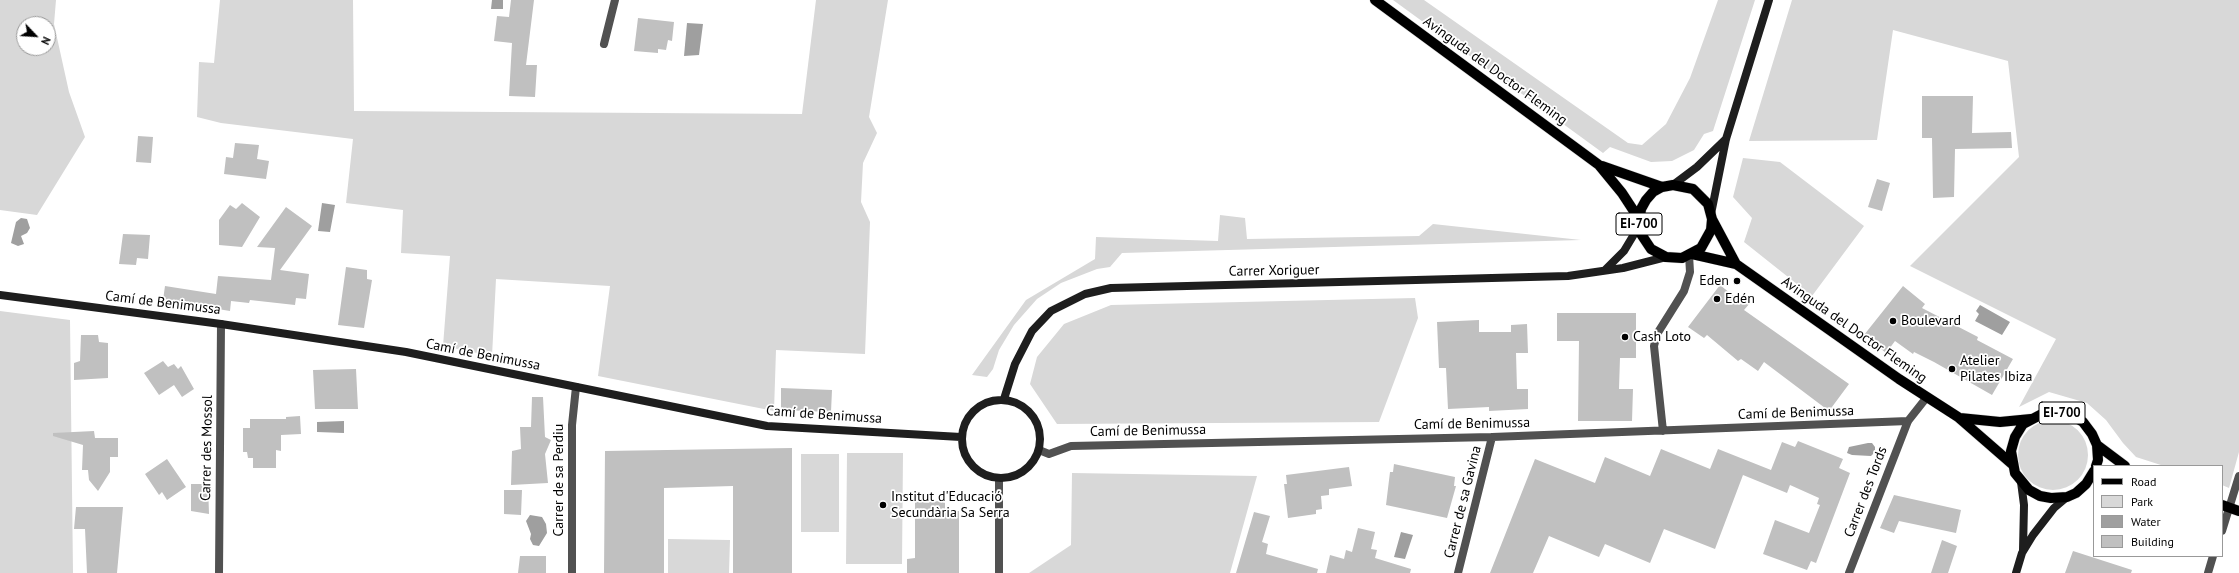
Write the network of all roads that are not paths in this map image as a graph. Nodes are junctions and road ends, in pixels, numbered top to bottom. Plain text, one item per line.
1 (614, 0) edge
2 (1375, 0) edge
3 (1769, 0) edge
4 (604, 44) dead end
5 (1726, 139) junction
6 (1599, 165) junction
7 (1673, 185) junction
8 (1662, 187) junction
9 (1712, 216) junction
10 (1639, 222) junction
11 (1691, 255) junction
12 (1666, 257) junction
13 (1736, 264) junction
14 (1605, 270) junction
15 (0, 295) edge
16 (221, 324) junction
17 (576, 387) junction
18 (1927, 397) junction
19 (1004, 399) junction
20 (1958, 417) junction
21 (2031, 418) junction
22 (1908, 421) junction
23 (1663, 431) junction
24 (961, 437) junction
25 (1492, 437) junction
26 (2097, 445) junction
27 (1039, 450) junction
28 (2012, 464) junction
29 (2096, 465) edge
30 (2124, 465) edge
31 (2093, 474) edge
32 (2239, 476) edge
33 (999, 479) junction
34 (2021, 482) junction
35 (2093, 487) edge
36 (2071, 495) junction
37 (2230, 508) edge
38 (2223, 528) edge
39 (2022, 553) junction
40 (2213, 557) edge
41 (219, 573) edge
42 (572, 573) edge
43 (999, 573) edge
44 (1458, 573) edge
45 (1849, 573) edge
46 (2016, 573) edge
47 (2208, 573) edge

1 - 4 street
2 - 6 main road, Avinguda del Doctor Fleming / EI-700
3 - 5 street
5 - 7 street
5 - 9 street
6 - 8 main road, Avinguda del Doctor Fleming / EI-700
6 - 10 main road, Avinguda del Doctor Fleming / EI-700
7 - 8 main road, EI-700
7 - 9 main road, EI-700
8 - 10 main road, EI-700
9 - 11 main road
9 - 13 main road, Avinguda del Doctor Fleming / EI-700
10 - 12 main road, EI-700
10 - 14 street
11 - 12 main road, EI-700
11 - 13 main road, Avinguda del Doctor Fleming / EI-700
11 - 23 street
12 - 14 street, Carrer Xoriguer
13 - 18 main road, Avinguda del Doctor Fleming / EI-700
14 - 19 street, Carrer Xoriguer
15 - 16 street, Camí de Benimussa
16 - 17 street, Camí de Benimussa
16 - 41 street, Carrer des Mossol
17 - 24 street, Camí de Benimussa
17 - 42 street, Carrer de sa Perdiu
18 - 20 main road, Avinguda del Doctor Fleming / EI-700
18 - 22 street, Carrer des Tords
19 - 24 street
19 - 27 street
20 - 21 main road, Avinguda del Doctor Fleming / EI-700
20 - 28 main road, Avinguda del Doctor Fleming / EI-700
21 - 26 main road, EI-700
21 - 28 main road, EI-700
22 - 23 street, Camí de Benimussa
22 - 45 street, Carrer des Tords
23 - 25 street, Camí de Benimussa
24 - 33 street
25 - 27 street, Camí de Benimussa
25 - 44 street, Carrer de sa Gavina
26 - 29 main road
26 - 30 main road, EI-700
27 - 33 street
28 - 34 main road, EI-700
31 - 36 main road
32 - 37 street
33 - 43 street
34 - 36 main road, EI-700
34 - 39 street
35 - 36 main road, EI-700
36 - 39 street
37 - 38 street
39 - 46 street
40 - 47 street

